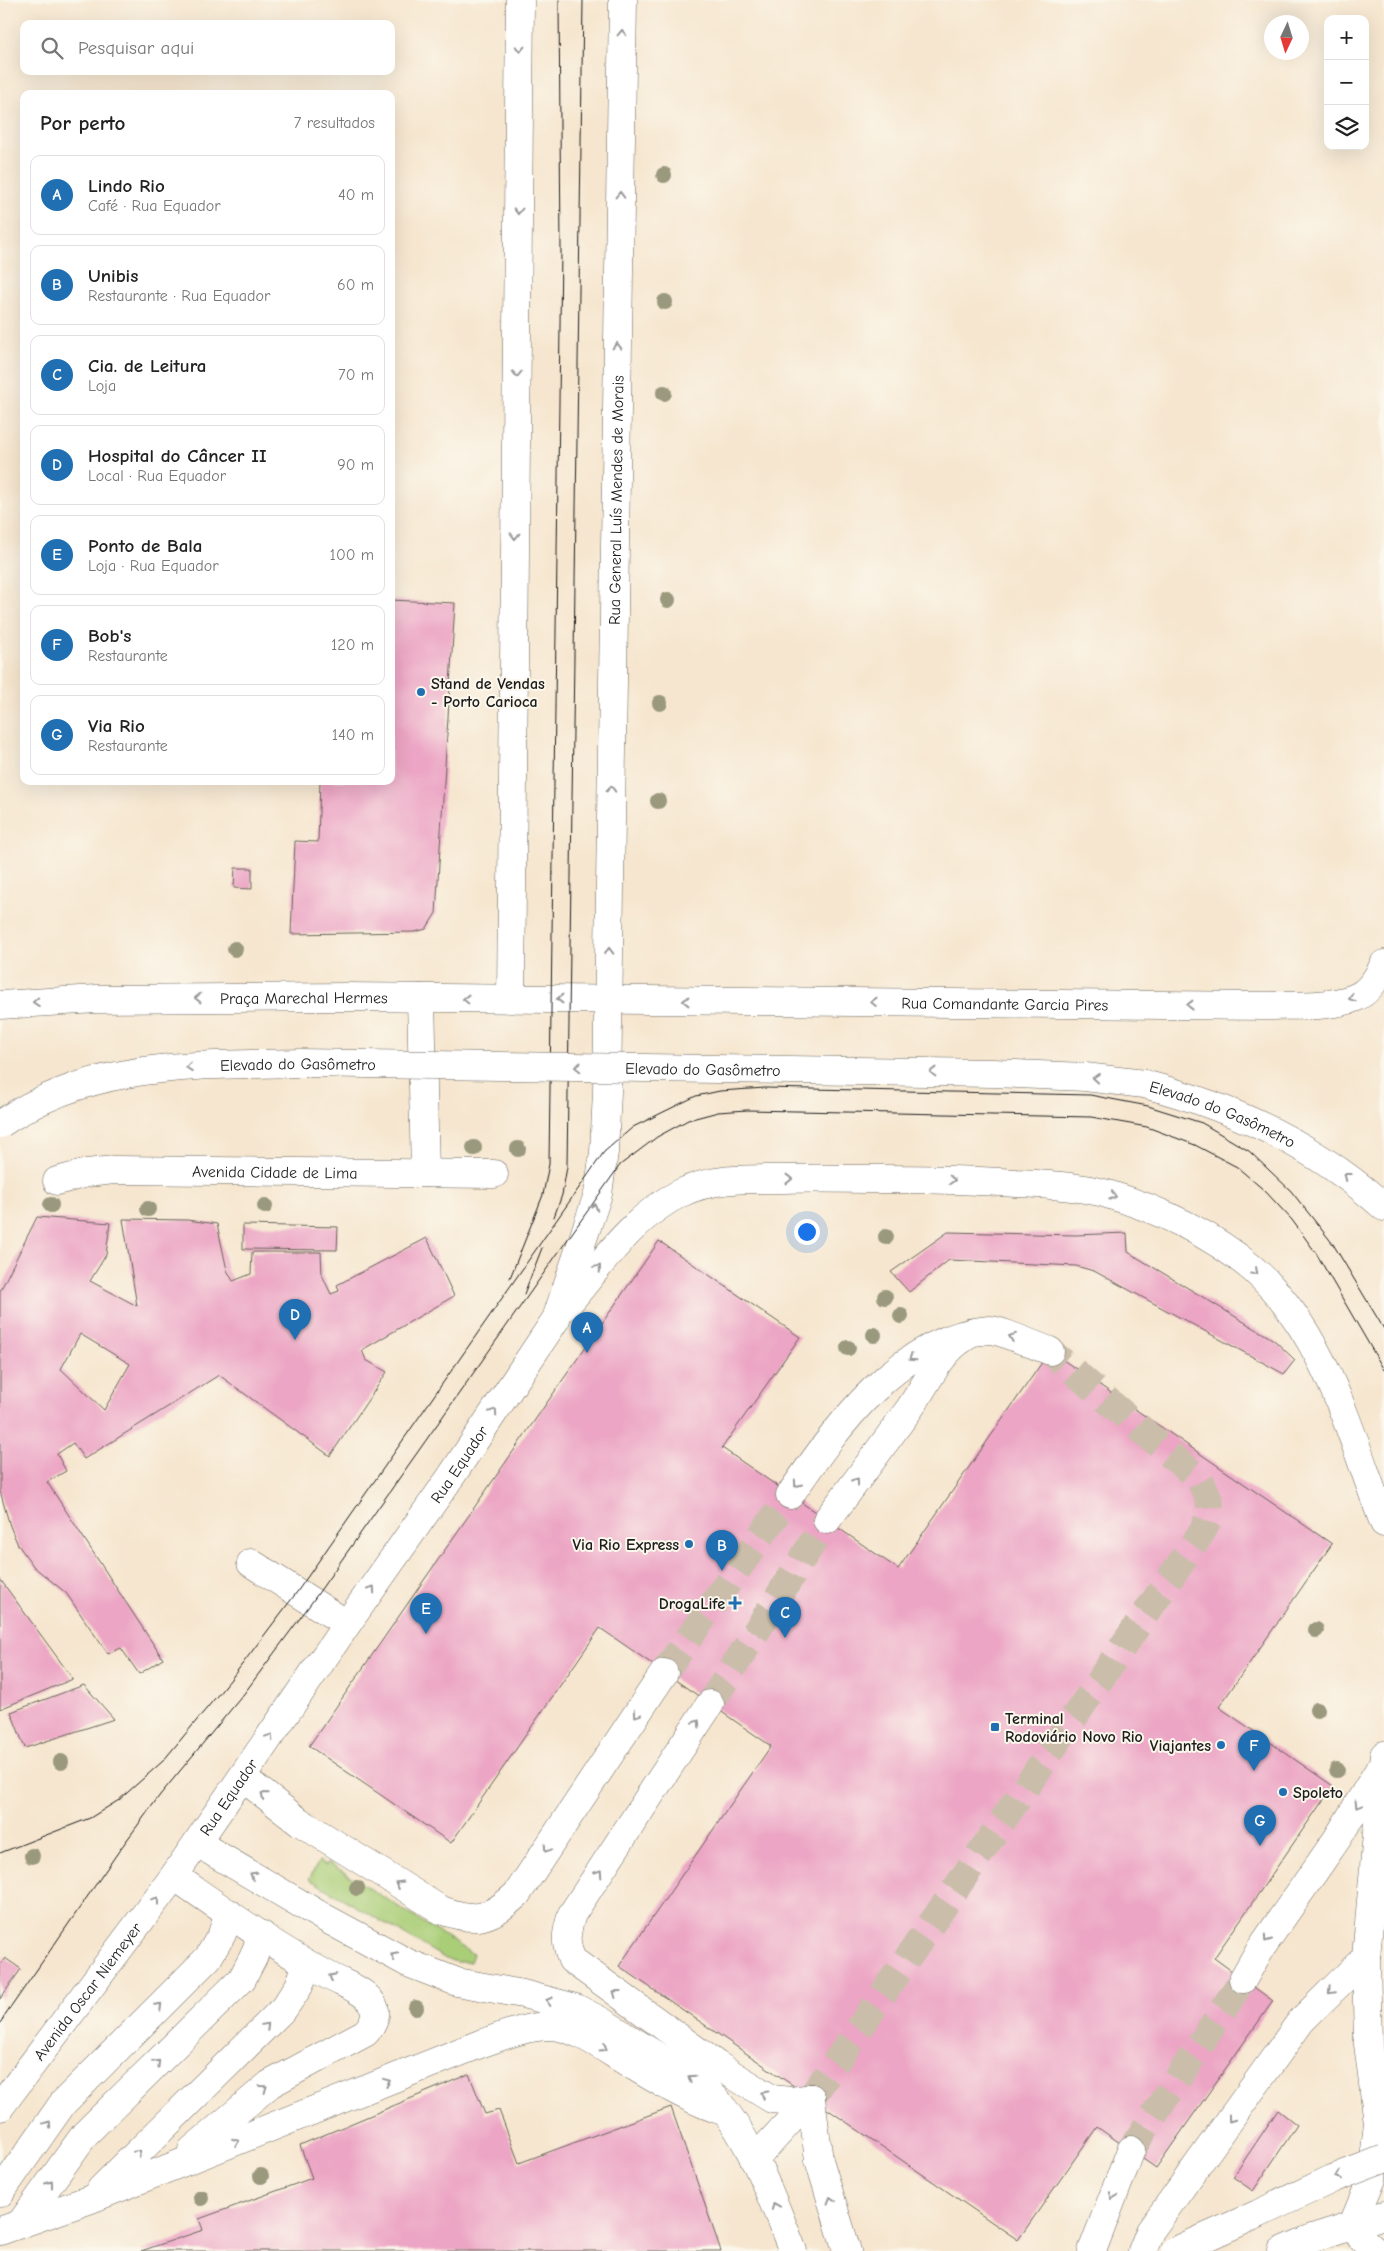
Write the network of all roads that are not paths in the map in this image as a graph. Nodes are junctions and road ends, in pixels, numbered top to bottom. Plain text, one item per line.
1 (520, 0) edge
2 (623, 0) edge
3 (1384, 964) edge
4 (421, 998) junction
5 (511, 999) junction
6 (608, 1000) junction
7 (0, 1005) edge
8 (0, 1124) edge
9 (425, 1173) junction
10 (494, 1174) dead end
11 (57, 1181) dead end
12 (1384, 1207) edge
13 (556, 1319) junction
14 (973, 1333) junction
15 (1050, 1351) tunnel mouth
16 (911, 1406) junction
17 (848, 1418) junction
18 (790, 1495) tunnel mouth
19 (828, 1520) tunnel mouth
20 (1384, 1523) edge
21 (251, 1563) dead end
22 (347, 1624) junction
23 (664, 1673) tunnel mouth
24 (710, 1704) tunnel mouth
25 (1384, 1759) edge
26 (243, 1778) junction
27 (197, 1843) junction
28 (174, 1876) junction
29 (229, 1913) junction
30 (262, 1935) junction
31 (1366, 1957) junction
32 (307, 1964) junction
33 (1243, 1978) tunnel mouth
34 (812, 2098) junction
35 (0, 2107) edge
36 (726, 2112) junction
37 (1131, 2150) tunnel mouth
38 (1384, 2159) edge
39 (754, 2160) junction
40 (174, 2166) junction
41 (0, 2193) edge
42 (91, 2199) junction
43 (1384, 2215) edge
44 (1353, 2224) junction
45 (10, 2227) edge
46 (793, 2251) edge
47 (847, 2251) edge
48 (1092, 2251) edge
49 (1142, 2251) edge
50 (1174, 2251) edge
51 (1282, 2251) edge
52 (1376, 2251) edge

1 -> 5 main road
6 -> 2 main road, Rua General Luís Mendes de Morais
3 -> 6 main road, Rua Comandante Garcia Pires
5 -> 4 main road, Praça Marechal Hermes
4 -> 7 main road, Praça Marechal Hermes
4 - 9 main road
6 -> 5 main road, Praça Marechal Hermes
13 -> 6 main road, Rua Equador
12 -> 8 main road, Elevado do Gasômetro, bridge
9 - 10 main road, Avenida Cidade de Lima
9 - 11 main road, Avenida Cidade de Lima
13 -> 20 main road
22 -> 13 main road, Rua Equador
15 -> 14 main road
14 - 16 main road
14 -> 17 main road
16 - 17 main road
19 -> 16 main road
17 -> 18 main road
21 - 22 main road
26 -> 22 main road, Rua Equador
23 -> 26 main road
34 -> 24 main road
25 - 31 main road
25 -> 33 main road
26 - 27 main road, Rua Equador
27 - 28 main road, Rua Equador
36 -> 27 main road
28 - 29 main road
35 -> 28 main road, Avenida Oscar Niemeyer
29 - 30 main road
41 -> 29 main road
30 - 32 main road
45 -> 30 main road
31 - 44 main road
31 -> 49 main road
40 -> 32 main road
42 -> 32 main road
34 - 39 main road
47 -> 34 main road
36 - 39 main road
40 -> 36 main road
37 -> 48 main road
38 -> 50 main road, bridge
46 -> 39 main road
40 - 42 main road
42 - 45 main road
43 - 44 main road
44 - 51 main road
44 - 52 main road

